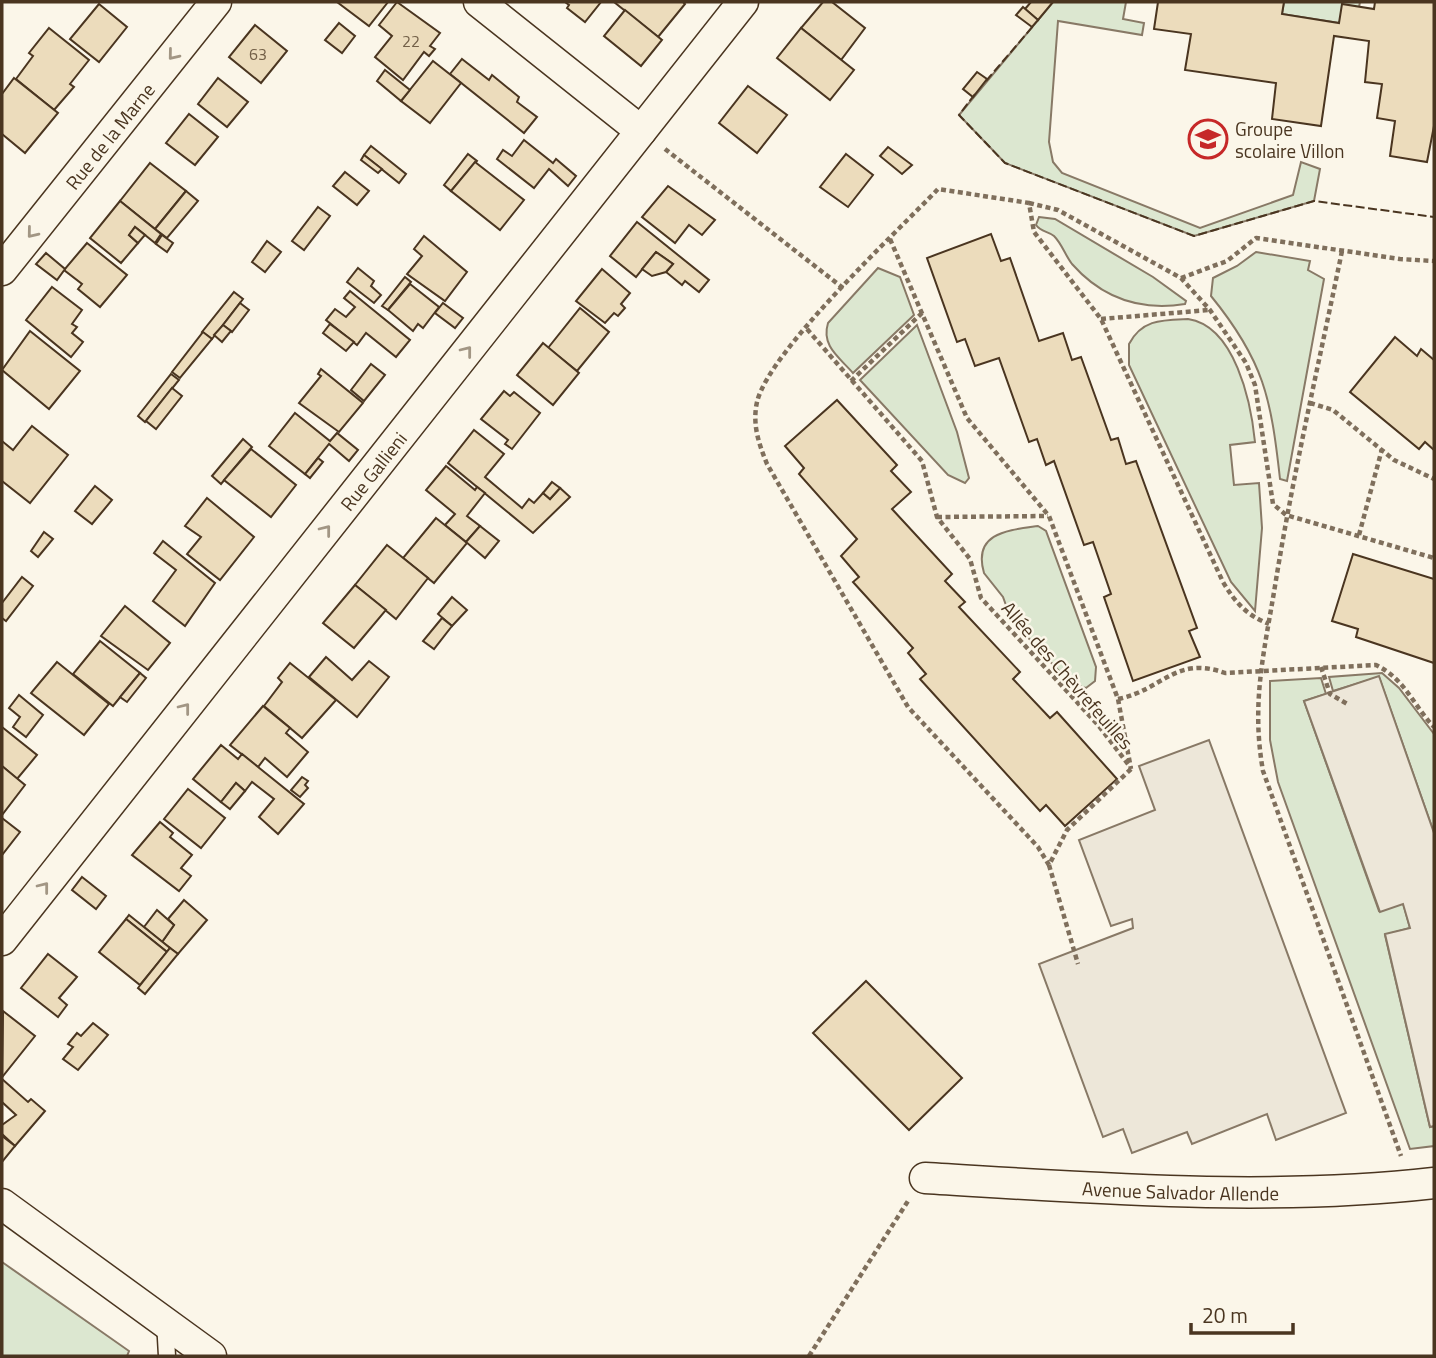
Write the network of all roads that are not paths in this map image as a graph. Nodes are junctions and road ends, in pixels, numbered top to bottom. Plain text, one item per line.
1 (216, 2) edge
2 (479, 2) edge
3 (743, 2) edge
4 (642, 131) junction
5 (2, 270) edge
6 (2, 940) edge
7 (925, 1178) road end
8 (1423, 1185) edge
9 (2, 1204) edge
10 (165, 1321) junction
11 (167, 1356) edge
12 (211, 1356) edge

1 -> 5 street, Rue de la Marne
2 - 4 street
3 - 4 street, Rue Gallieni
6 -> 4 street, Rue Gallieni
7 - 8 street, Avenue Salvador Allende
9 - 10 street
10 - 11 lane
10 - 12 street

